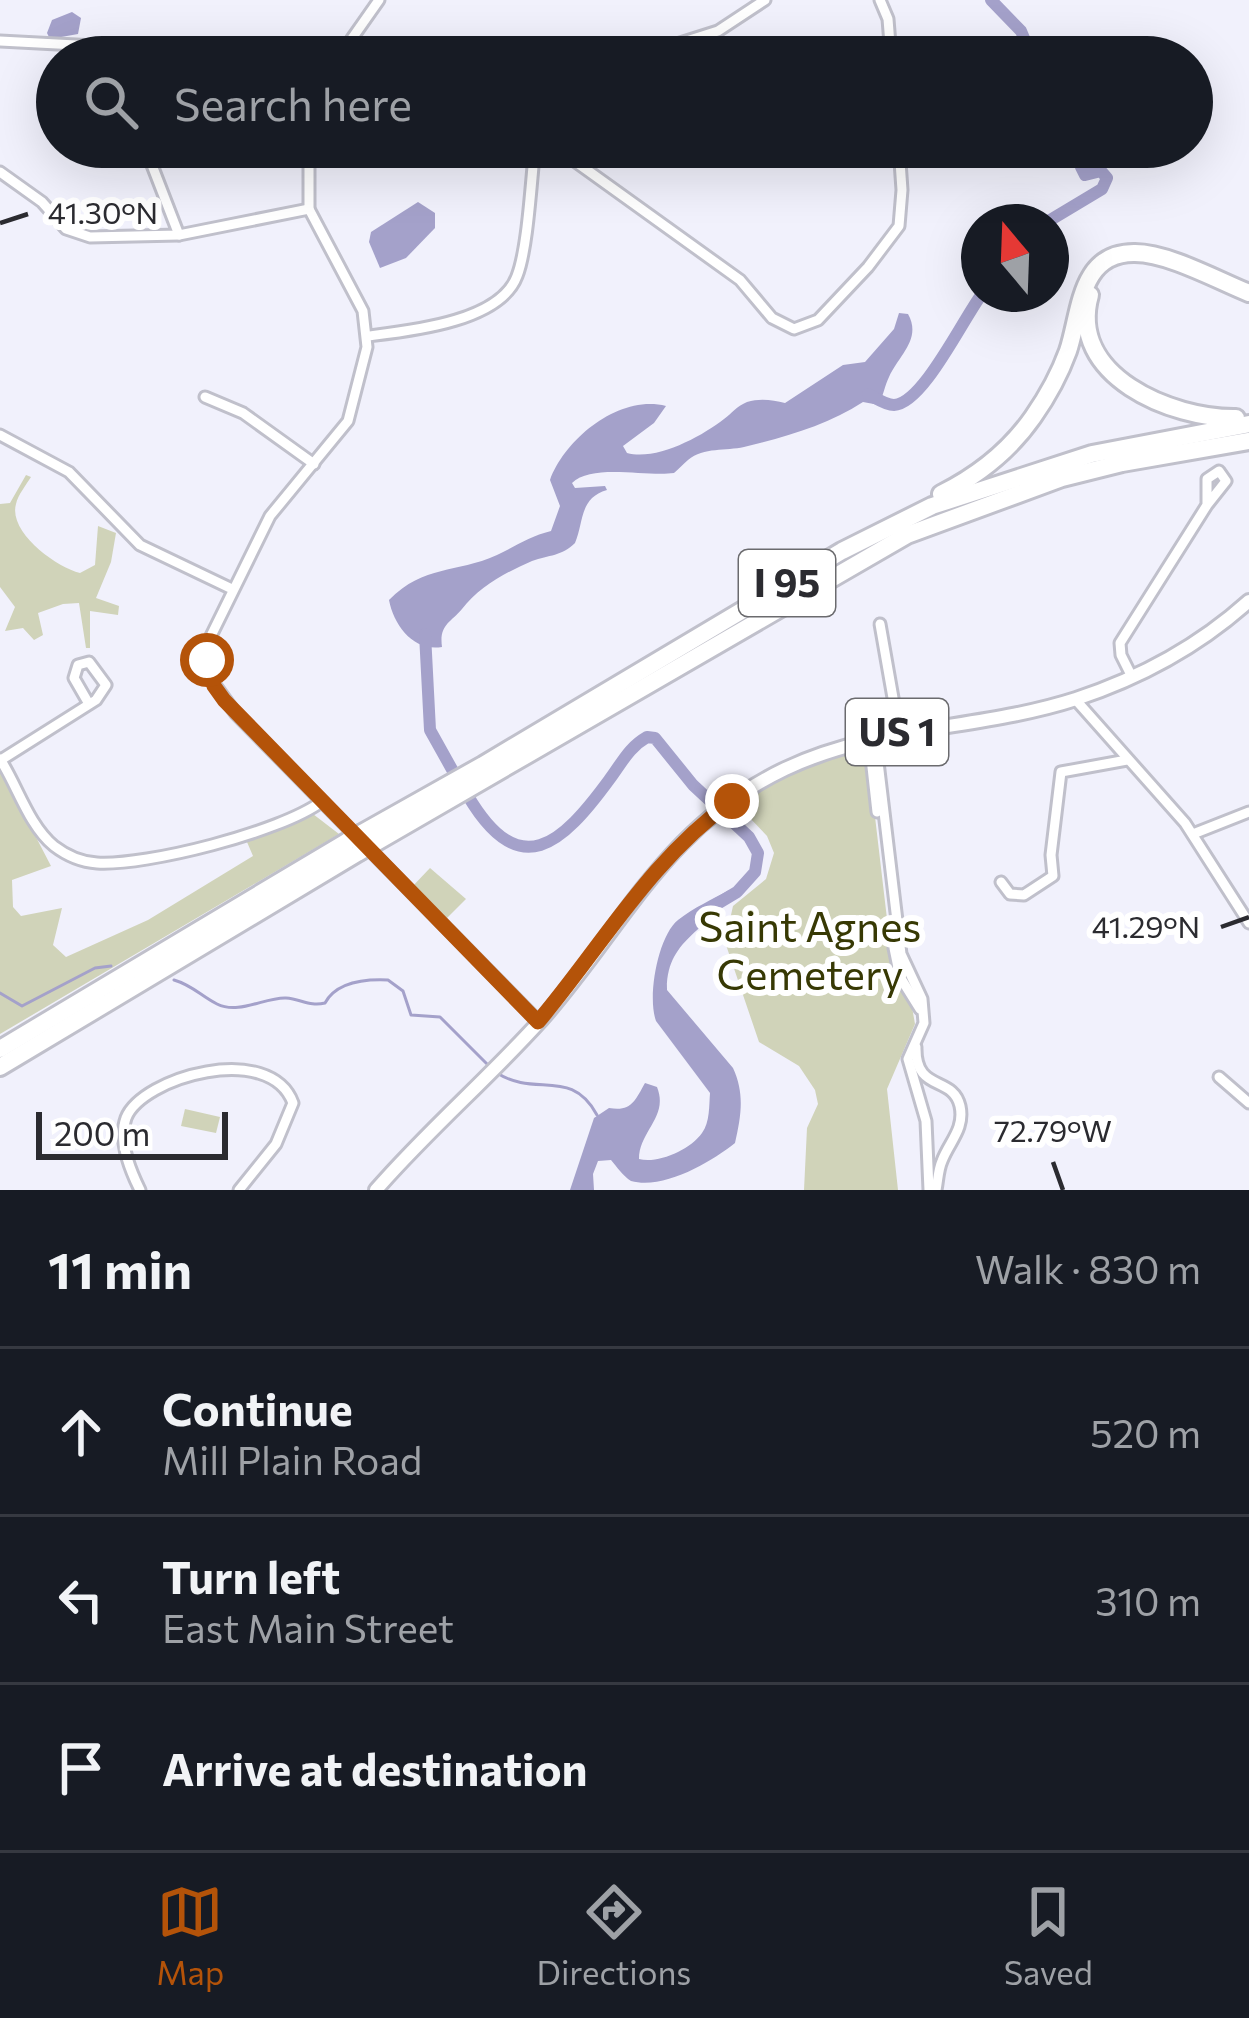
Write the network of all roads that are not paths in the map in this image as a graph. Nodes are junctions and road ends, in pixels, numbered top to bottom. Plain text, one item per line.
1 (379, 0) edge
2 (765, 0) edge
3 (880, 0) edge
4 (354, 36) edge
5 (702, 36) edge
6 (889, 36) edge
7 (0, 41) edge
8 (36, 43) edge
9 (154, 168) edge
10 (309, 168) edge
11 (533, 168) edge
12 (584, 168) edge
13 (900, 168) edge
14 (0, 172) edge
15 (309, 209) junction
16 (179, 235) junction
17 (1249, 297) edge
18 (368, 336) junction
19 (206, 397) dead end
20 (1249, 421) edge
21 (0, 434) edge
22 (1249, 441) edge
23 (314, 464) junction
24 (1207, 505) dead end
25 (842, 550) junction
26 (232, 590) junction
27 (1249, 601) edge
28 (880, 624) dead end
29 (1132, 677) junction
30 (1075, 699) junction
31 (89, 704) dead end
32 (899, 732) junction
33 (872, 738) junction
34 (0, 759) edge
35 (1127, 760) junction
36 (321, 802) junction
37 (1249, 812) edge
38 (1193, 834) junction
39 (360, 842) junction
40 (1001, 882) dead end
41 (1249, 922) edge
42 (538, 1022) junction
43 (916, 1042) junction
44 (0, 1048) edge
45 (0, 1067) edge
46 (1220, 1077) dead end
47 (1249, 1102) edge
48 (140, 1190) edge
49 (239, 1190) edge
50 (376, 1190) edge
51 (933, 1190) edge

1 - 4 street
2 - 5 street
3 - 6 street
7 - 8 street
9 - 16 street
10 - 15 street
11 - 18 street
12 - 13 street
14 - 16 street
15 - 16 street
15 - 18 street
17 - 20 highway
17 - 25 highway
18 - 23 street
19 - 23 street
20 - 25 highway, I 95
21 - 26 street
22 - 39 highway, I 95
23 - 26 street
24 - 29 street
25 - 39 highway, I 95
26 - 36 street
27 - 29 main road, US 1
28 - 32 street
29 - 30 main road, US 1
30 - 32 main road, US 1
30 - 35 street
31 - 34 street
32 - 33 main road, US 1
33 - 42 main road, US 1
33 - 43 street
34 - 36 street
35 - 38 street
35 - 40 street
36 - 42 street
37 - 38 street
38 - 41 street
39 - 44 highway, I 95
39 - 45 highway, I 95
42 - 50 main road, US 1
43 - 51 street
43 - 51 street
46 - 47 street
48 - 49 street

